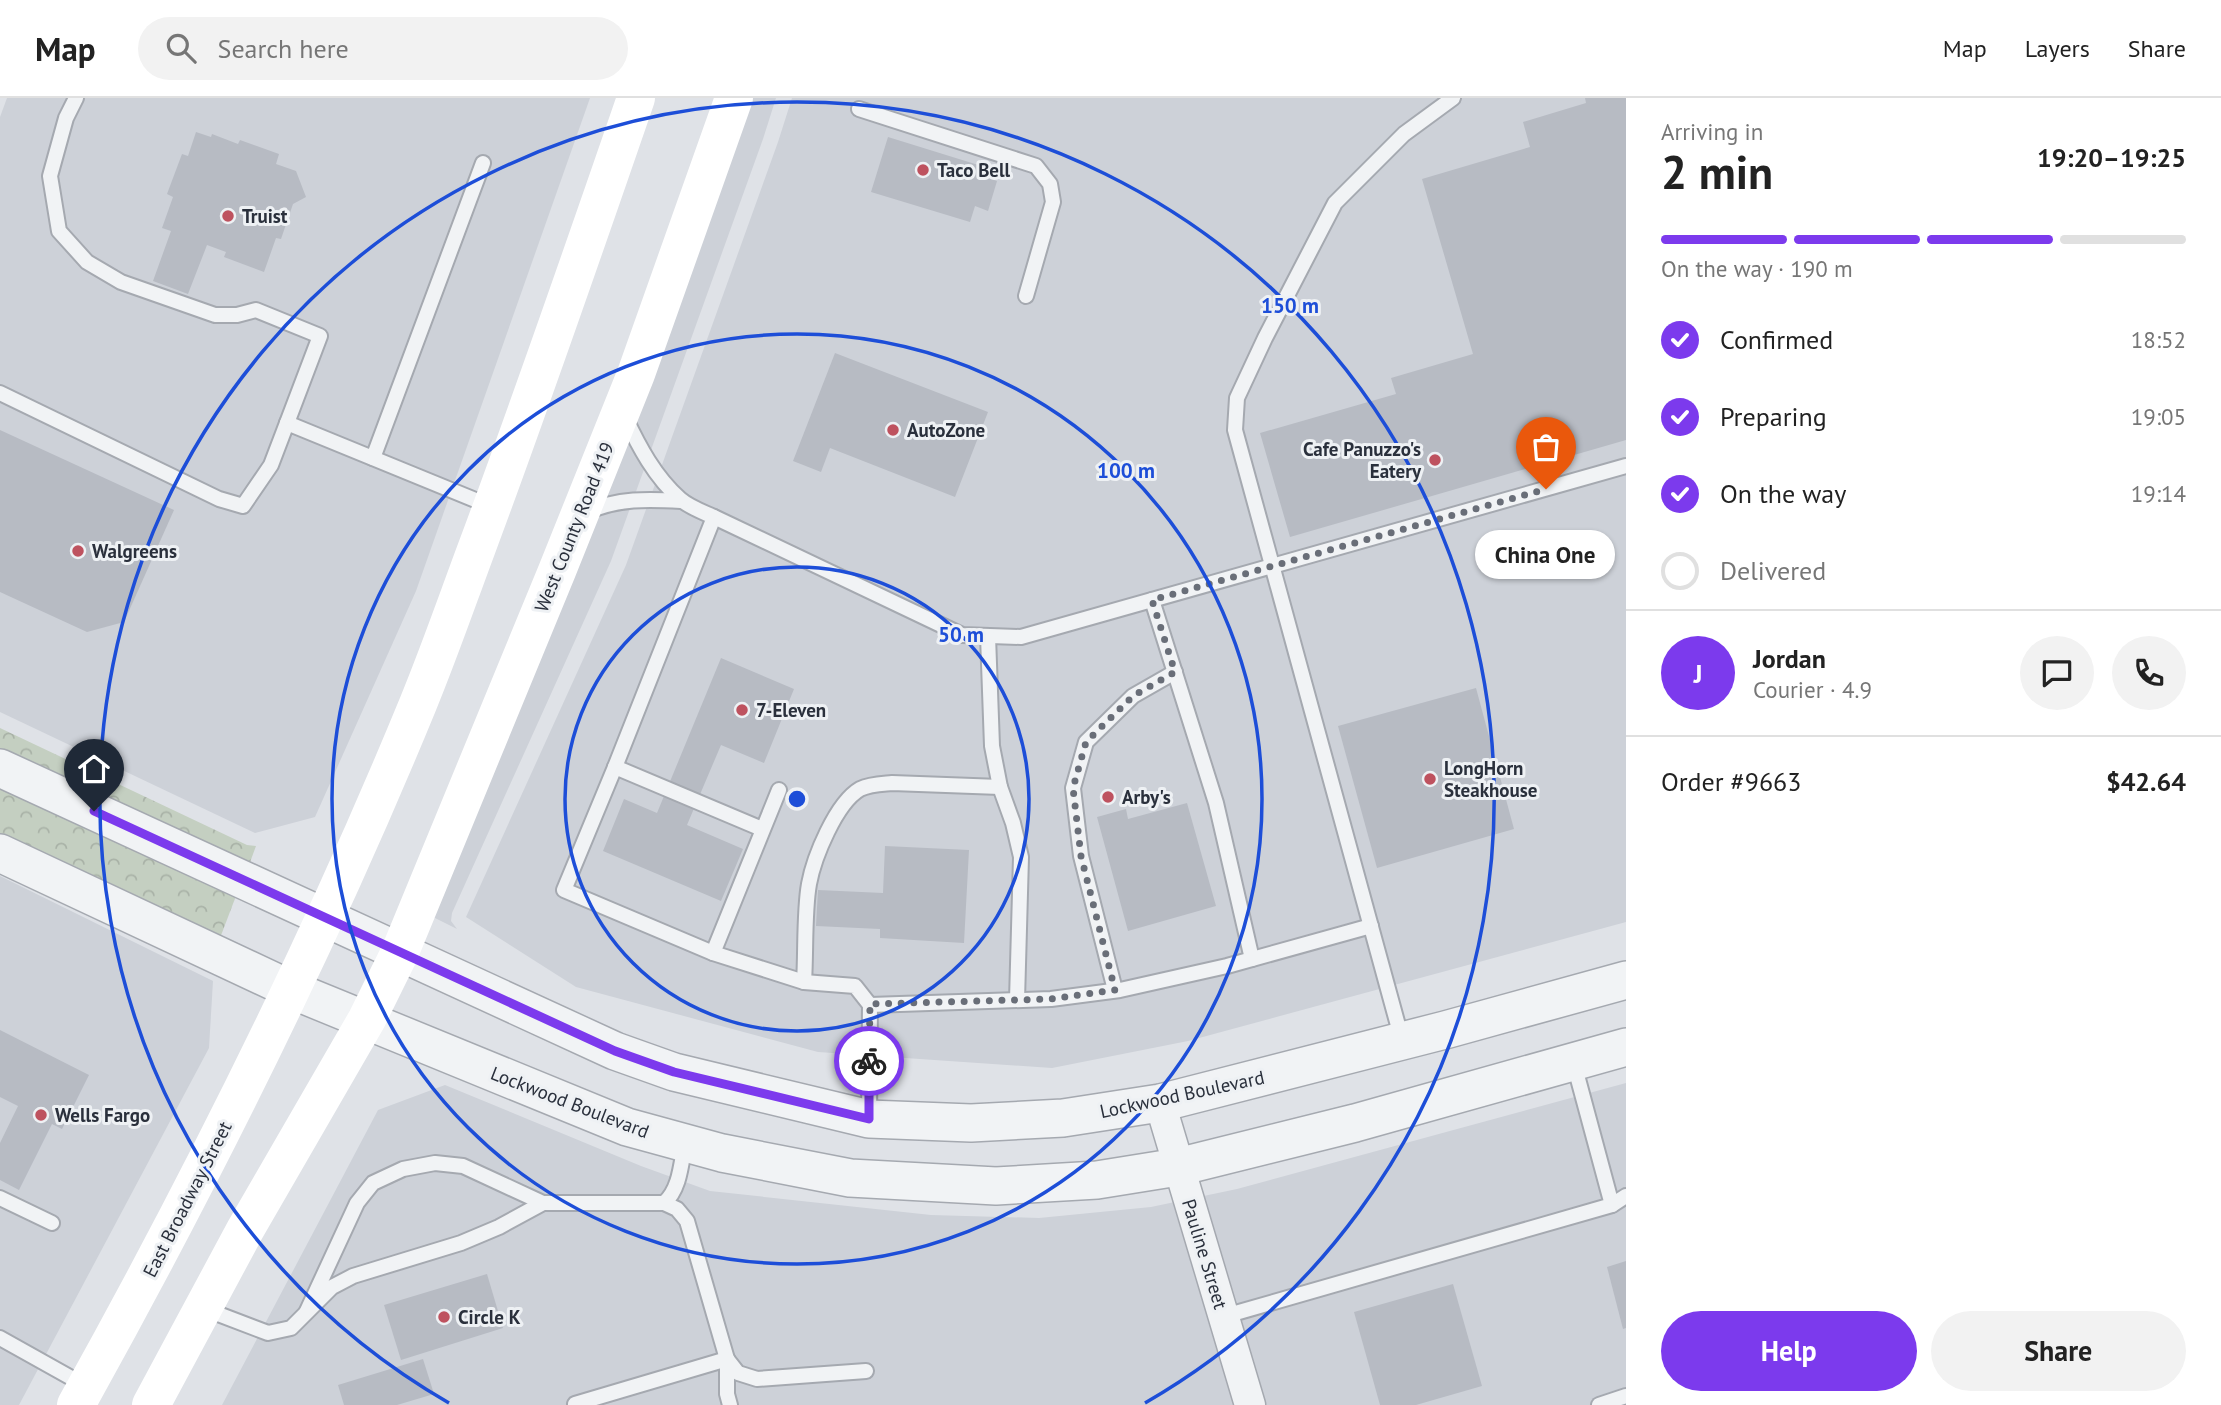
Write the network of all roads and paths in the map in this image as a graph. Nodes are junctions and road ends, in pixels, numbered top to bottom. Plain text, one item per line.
1 (76, 98) edge
2 (636, 98) edge
3 (734, 98) edge
4 (1453, 98) edge
5 (859, 109) dead end
6 (482, 163) dead end
7 (1026, 296) dead end
8 (0, 393) edge
9 (621, 410) junction
10 (287, 423) junction
11 (373, 458) junction
12 (1626, 467) edge
13 (681, 501) junction
14 (492, 507) junction
15 (579, 515) junction
16 (714, 517) junction
17 (1271, 565) junction
18 (1152, 600) junction
19 (988, 636) junction
20 (1175, 672) junction
21 (615, 767) junction
22 (0, 768) edge
23 (1000, 787) junction
24 (779, 790) dead end
25 (762, 829) junction
26 (0, 853) edge
27 (324, 919) junction
28 (1371, 926) junction
29 (400, 952) junction
30 (713, 953) junction
31 (1252, 959) junction
32 (1626, 980) edge
33 (804, 982) junction
34 (292, 990) junction
35 (1115, 990) junction
36 (1017, 1000) junction
37 (870, 1004) junction
38 (367, 1019) junction
39 (1403, 1041) junction
40 (1626, 1047) edge
41 (1574, 1064) junction
42 (1160, 1103) junction
43 (869, 1119) junction
44 (685, 1143) junction
45 (1178, 1167) junction
46 (1626, 1196) edge
47 (0, 1198) edge
48 (543, 1203) junction
49 (664, 1203) junction
50 (1612, 1205) junction
51 (52, 1223) dead end
52 (327, 1282) junction
53 (203, 1308) junction
54 (1225, 1316) junction
55 (0, 1338) edge
56 (727, 1359) junction
57 (866, 1371) dead end
58 (82, 1396) edge
59 (1626, 1396) edge
60 (575, 1404) edge
61 (151, 1405) edge
62 (730, 1405) edge
63 (1250, 1405) edge
64 (1599, 1405) edge

1 - 10 lane
2 - 14 main road
3 - 9 main road, West County Road 419
4 - 17 lane
5 - 7 lane
6 - 11 lane
8 - 10 lane
9 - 13 lane
9 - 15 main road, West County Road 419
10 - 11 lane
11 - 14 lane
12 - 17 lane
13 - 15 lane
13 - 16 lane
14 - 27 main road
15 - 29 main road, West County Road 419
16 - 19 lane
16 - 21 lane
17 - 18 lane
17 - 28 lane
18 - 19 lane
18 - 20 lane
19 - 23 lane
20 - 31 lane
20 - 35 lane
21 - 25 lane
21 - 30 lane
22 - 27 street, Lockwood Boulevard
23 - 33 lane
23 - 36 lane
24 - 25 lane
25 - 30 lane
26 - 34 street, Lockwood Boulevard
27 - 29 street, Lockwood Boulevard
27 - 34 main road, East Broadway Street
28 - 31 lane
28 - 39 lane
29 - 38 main road, West County Road 419
29 - 43 street, Lockwood Boulevard
30 - 33 lane
31 - 35 lane
32 - 39 street, Lockwood Boulevard
33 - 37 lane
34 - 38 street, Lockwood Boulevard
34 - 58 main road, East Broadway Street
35 - 36 lane
36 - 37 lane
37 - 43 lane
38 - 44 street, Lockwood Boulevard
38 - 53 main road
39 - 42 street, Lockwood Boulevard
40 - 41 street, Lockwood Boulevard
41 - 45 street, Lockwood Boulevard
41 - 50 lane
42 - 43 street, Lockwood Boulevard
42 - 45 street, Pauline Street
44 - 45 street, Lockwood Boulevard
44 - 49 lane
45 - 54 street, Pauline Street
46 - 50 lane
47 - 51 lane
48 - 49 lane
48 - 52 lane
48 - 52 lane
49 - 56 lane
50 - 54 lane
52 - 53 lane
53 - 61 main road
54 - 63 street, Pauline Street
55 - 58 lane
56 - 57 lane
56 - 60 lane
56 - 62 lane
59 - 64 lane

